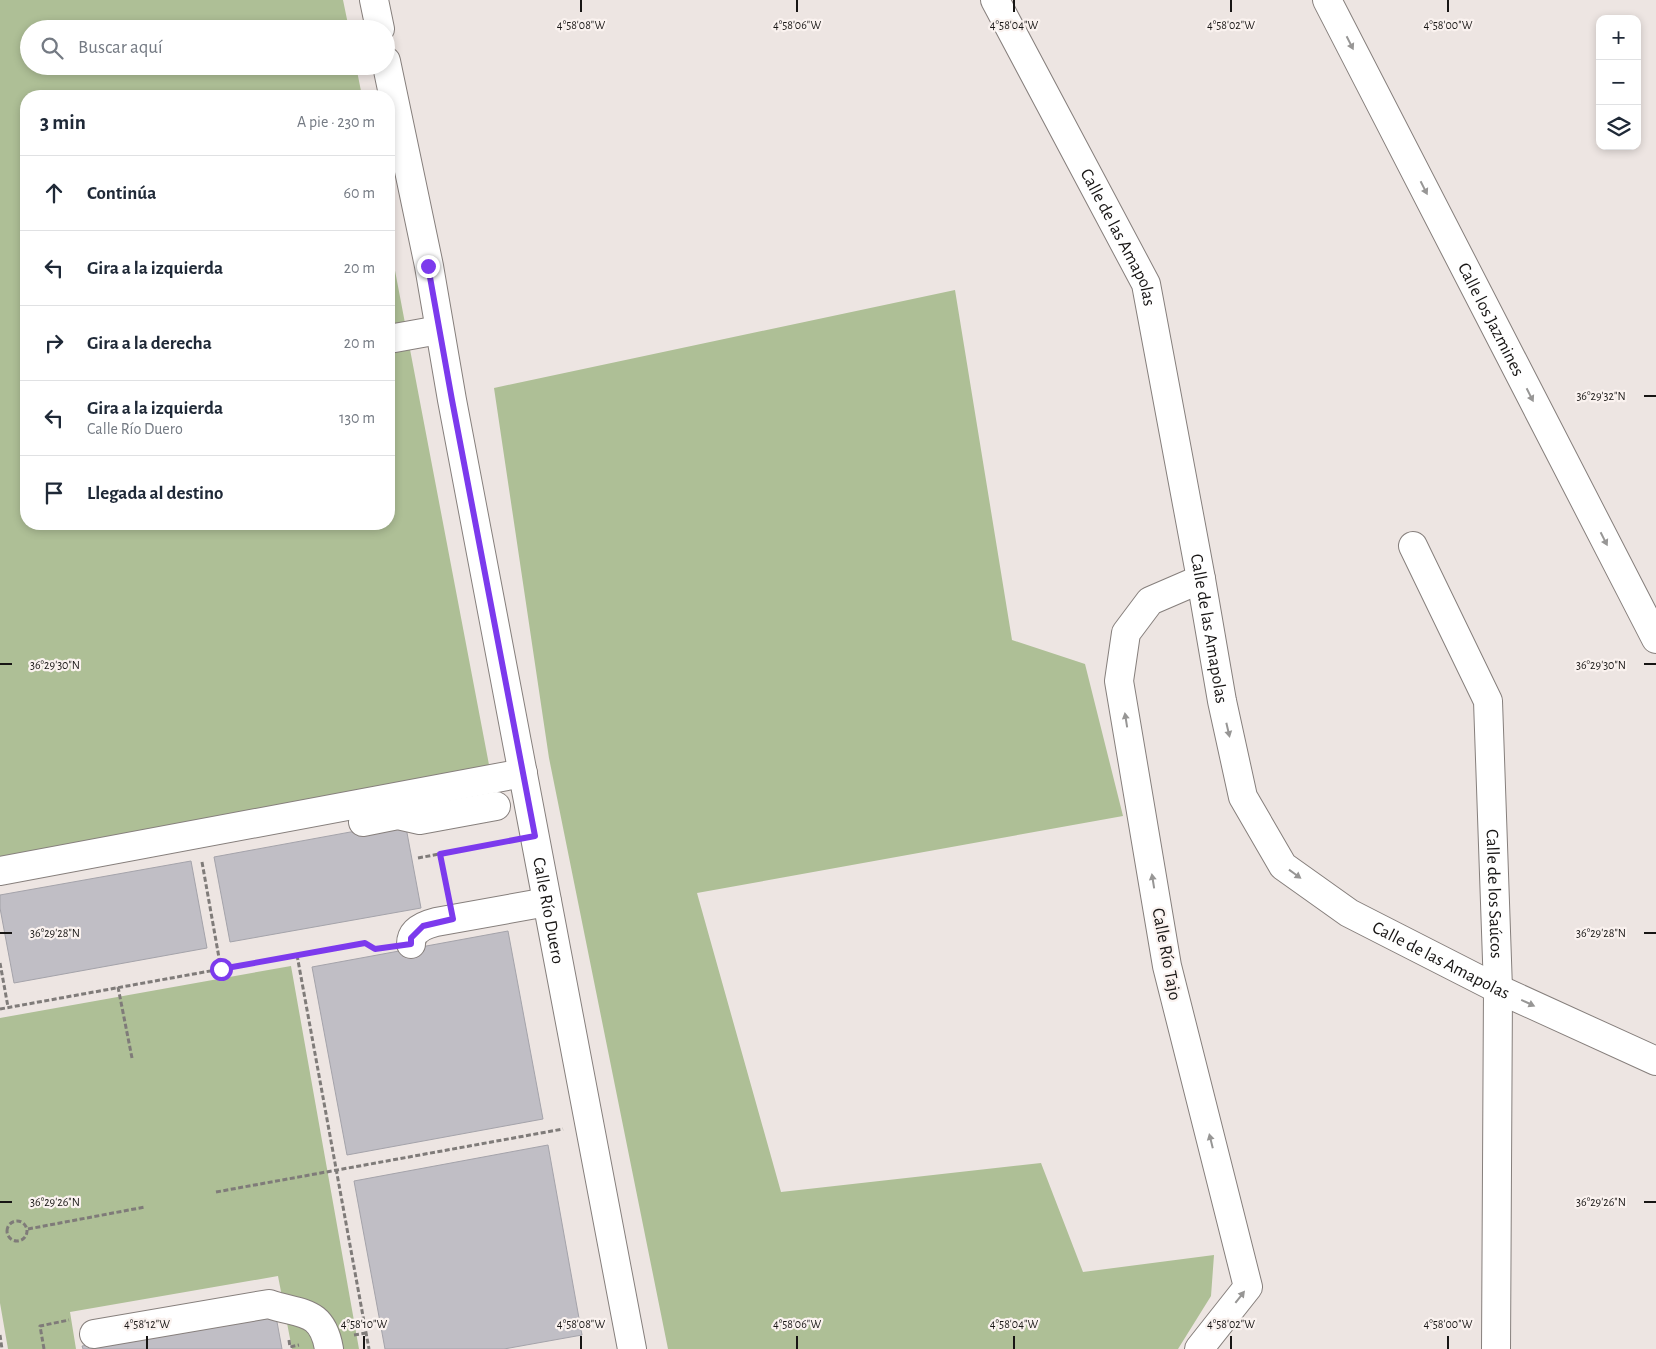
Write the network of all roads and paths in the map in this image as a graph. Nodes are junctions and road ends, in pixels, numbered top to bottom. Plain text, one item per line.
1 (374, 0) edge
2 (995, 0) edge
3 (1327, 0) edge
4 (378, 20) edge
5 (389, 75) edge
6 (392, 90) edge
7 (395, 105) edge
8 (439, 330) junction
9 (395, 338) edge
10 (1413, 546) dead end
11 (1202, 579) junction
12 (1656, 638) edge
13 (523, 773) junction
14 (496, 806) dead end
15 (535, 836) junction
16 (200, 852) junction
17 (440, 854) junction
18 (418, 858) dead end
19 (0, 871) edge
20 (0, 889) edge
21 (547, 902) junction
22 (453, 919) junction
23 (411, 944) joint
24 (297, 955) junction
25 (0, 963) edge
26 (221, 969) junction
27 (118, 987) junction
28 (1498, 989) junction
29 (8, 1007) junction
30 (0, 1009) edge
31 (132, 1058) dead end
32 (1656, 1061) edge
33 (590, 1124) junction
34 (336, 1170) junction
35 (216, 1192) dead end
36 (145, 1207) dead end
37 (28, 1229) junction
38 (7, 1232) junction
39 (0, 1234) edge
40 (94, 1334) dead end
41 (0, 1335) edge
42 (2, 1349) edge
43 (329, 1349) edge
44 (369, 1349) edge
45 (632, 1349) edge
46 (1200, 1349) edge
47 (1496, 1349) edge

1 - 4 street
2 - 11 street, Calle de las Amapolas
3 -> 12 street, Calle los Jazmines
5 - 6 street, Calle Río Duero
7 - 8 street, Calle Río Duero
8 - 9 street
8 - 13 street, Calle Río Duero
10 - 28 street, Calle de los Saúcos
11 -> 28 street, Calle de las Amapolas
46 -> 11 street, Calle Río Tajo
13 - 15 street, Calle Río Duero
13 - 19 street
14 - 16 street
15 - 17 path
15 - 21 street, Calle Río Duero
16 - 20 street
16 - 26 path
17 - 18 path
17 - 22 path
21 - 22 street
21 - 33 street, Calle Río Duero
22 - 23 street
23 - 24 path
24 - 26 path
24 - 34 path
25 - 29 path
26 - 27 path
27 - 29 path
27 - 31 path
28 -> 32 street, Calle de las Amapolas
28 - 47 street, Calle de los Saúcos
29 - 30 path
33 - 34 path
33 - 45 street, Calle Río Duero
34 - 35 path
34 - 44 path
36 - 37 path
37 - 38 path
37 - 38 path
38 - 39 path
40 - 43 street
41 - 42 path

